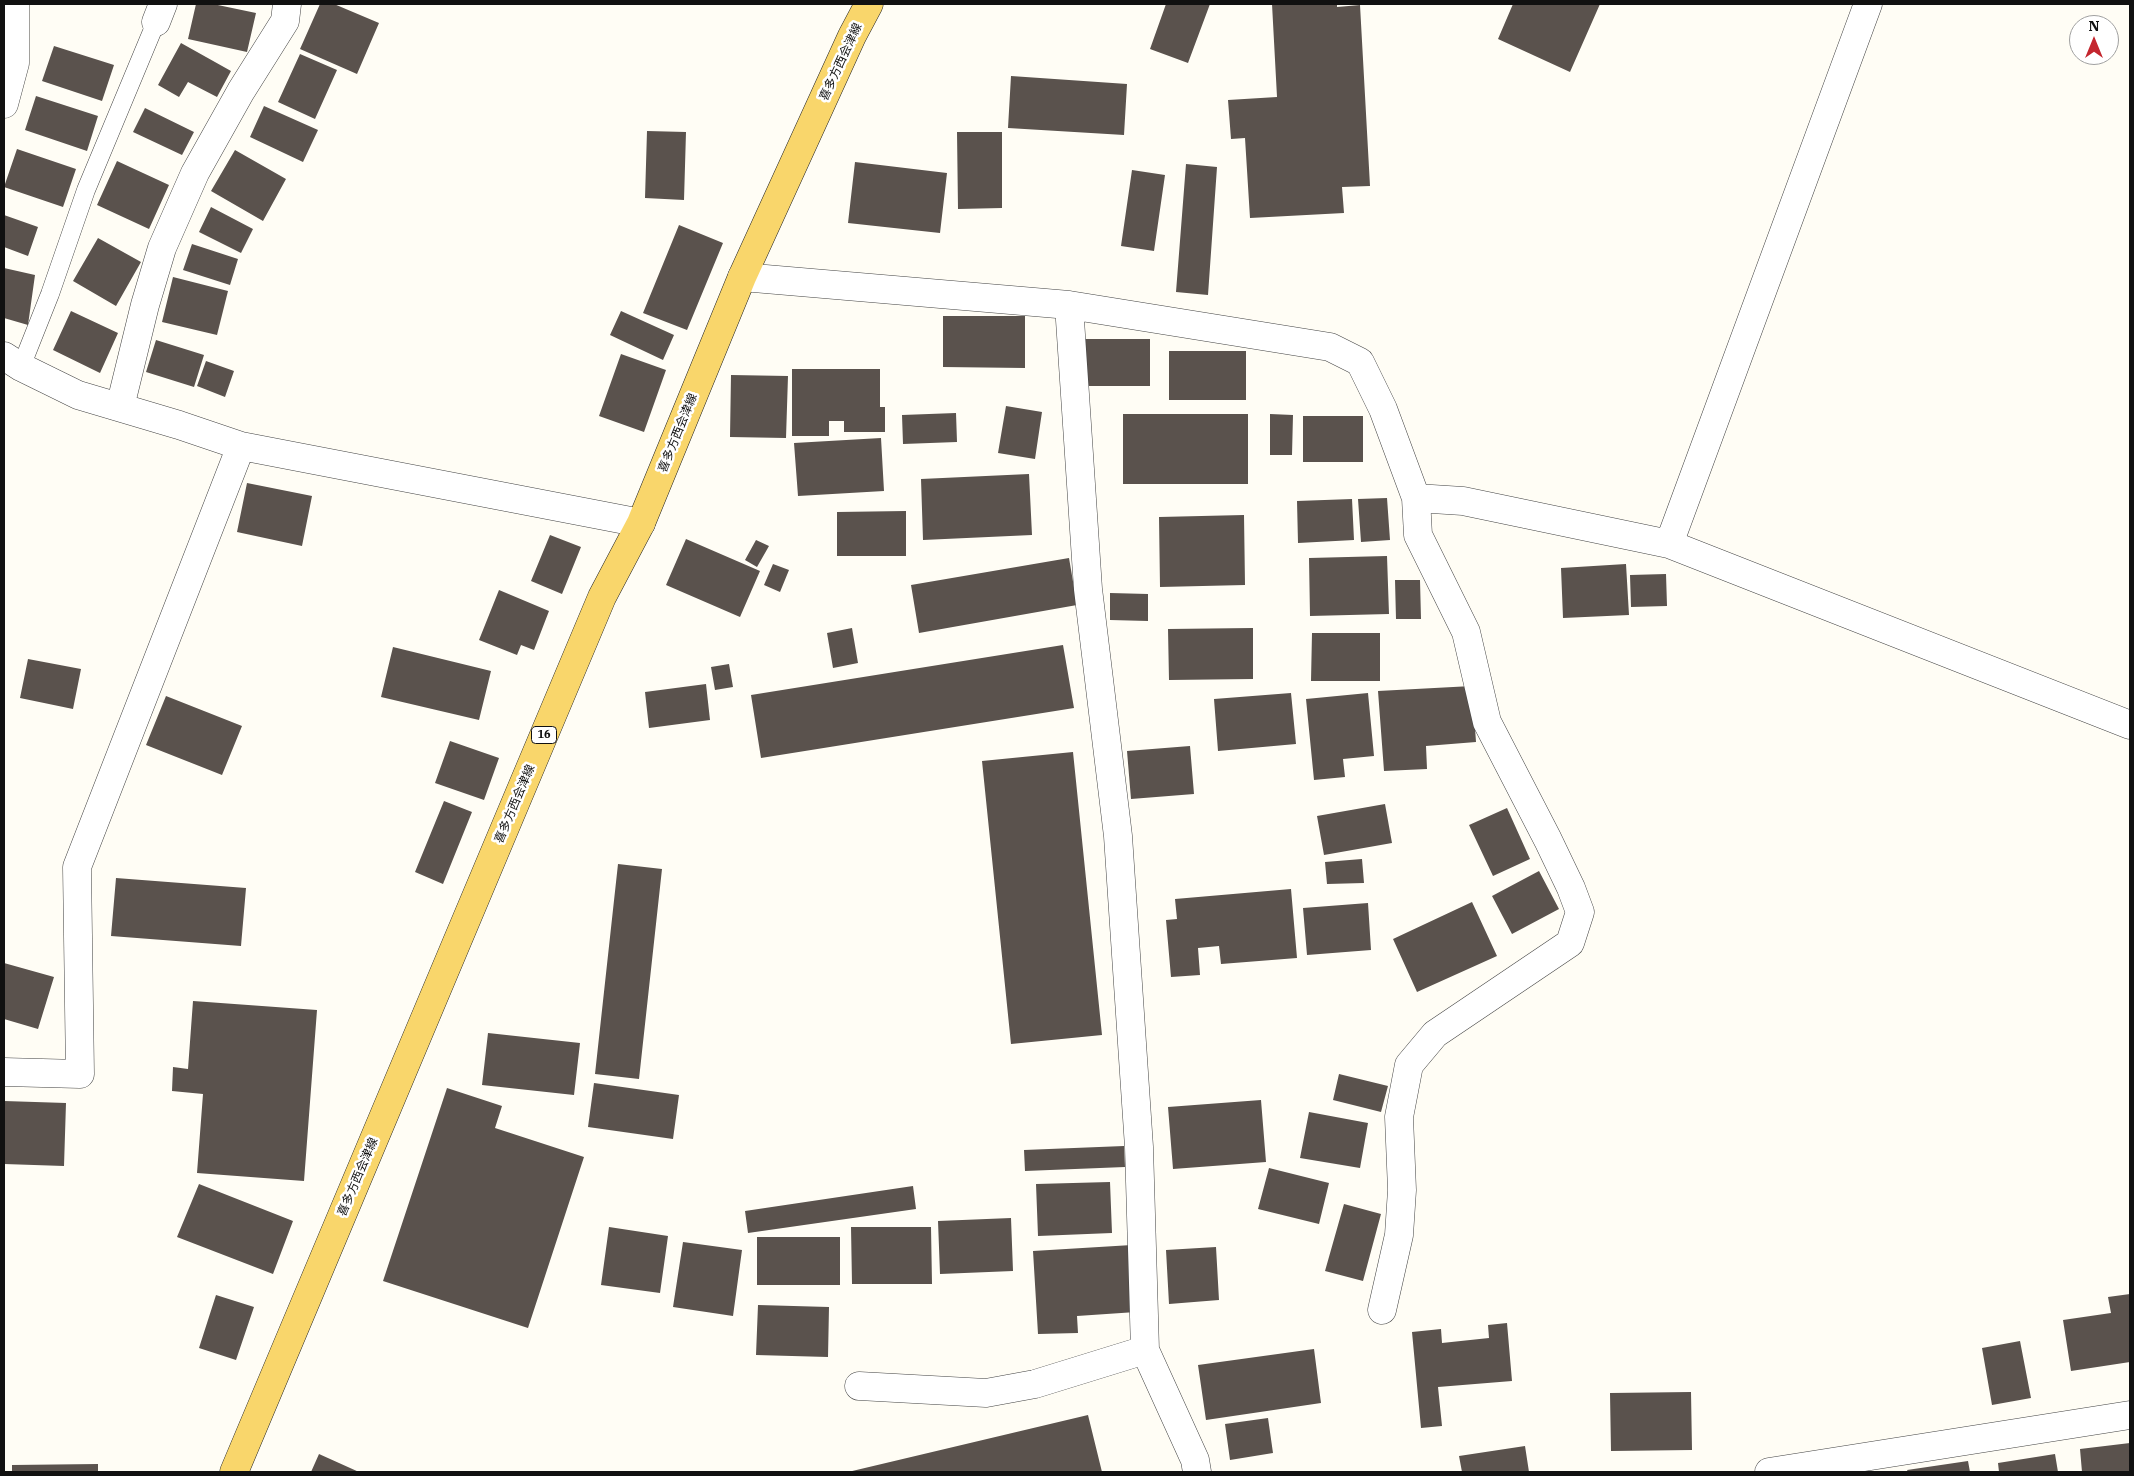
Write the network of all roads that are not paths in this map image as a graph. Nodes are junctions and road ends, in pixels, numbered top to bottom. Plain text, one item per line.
1 (15, 4) edge
2 (287, 4) edge
3 (869, 4) edge
4 (1868, 4) edge
5 (160, 13) edge
6 (4, 104) edge
7 (742, 277) junction
8 (1069, 305) junction
9 (12, 361) edge
10 (120, 407) junction
11 (241, 446) junction
12 (1416, 498) junction
13 (641, 524) junction
14 (1669, 544) junction
15 (2130, 725) edge
16 (4, 1072) edge
17 (1382, 1310) dead end
18 (1145, 1350) junction
19 (859, 1386) dead end
20 (2130, 1415) edge
21 (234, 1472) edge
22 (1197, 1472) edge
23 (1768, 1472) edge

1 - 6 street
2 - 10 street
3 - 7 main road, 喜多方西会津線 / 16
4 - 14 street
5 - 9 lane
7 - 8 street
7 - 13 main road, 喜多方西会津線 / 16
8 - 12 street
8 - 18 street
9 - 10 street
10 - 11 street
11 - 13 street
11 - 16 street
12 - 14 street
12 - 17 street
13 - 21 main road, 喜多方西会津線 / 16
14 - 15 street
18 - 19 street
18 - 22 street
20 - 23 street

